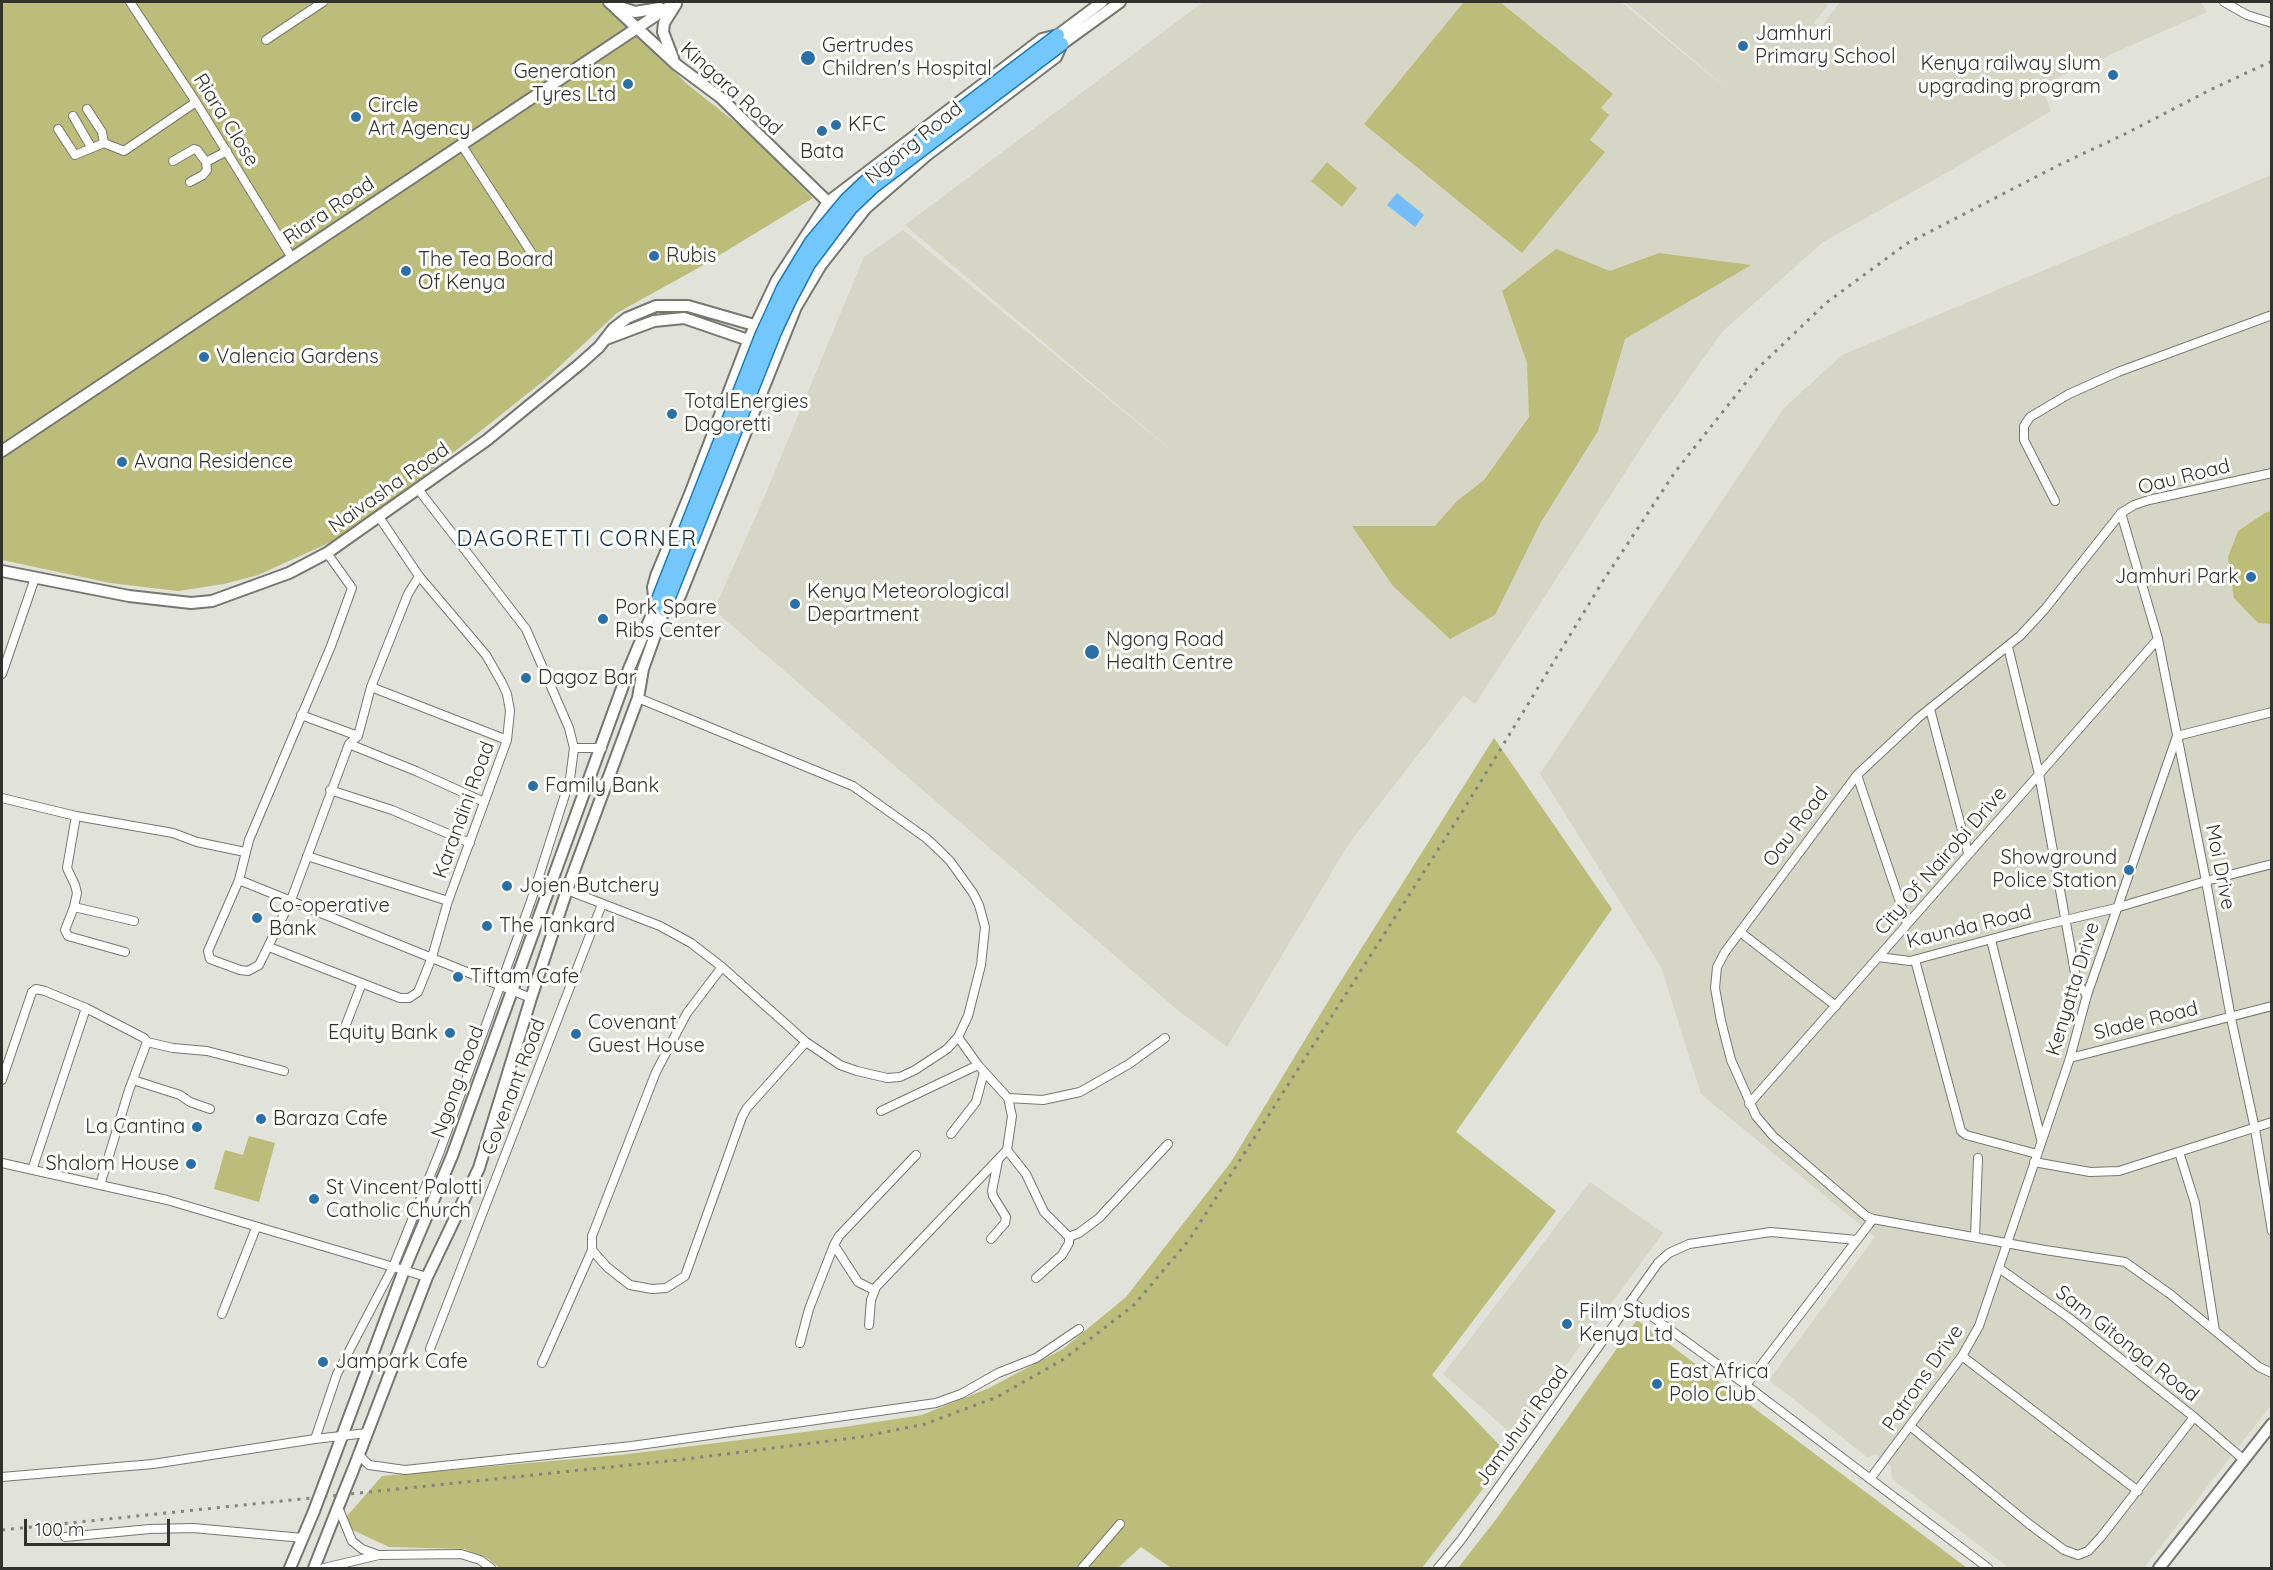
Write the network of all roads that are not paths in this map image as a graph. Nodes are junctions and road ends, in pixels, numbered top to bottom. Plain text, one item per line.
1 (130, 2) edge
2 (610, 2) edge
3 (1102, 2) edge
4 (1120, 2) edge
5 (2224, 2) edge
6 (317, 3) edge
7 (675, 3) edge
8 (2271, 23) edge
9 (635, 28) junction
10 (1060, 39) junction
11 (266, 40) dead end
12 (677, 65) junction
13 (196, 102) junction
14 (87, 109) dead end
15 (73, 116) dead end
16 (58, 129) dead end
17 (104, 143) junction
18 (461, 144) junction
19 (91, 147) junction
20 (226, 151) junction
21 (173, 161) dead end
22 (206, 162) junction
23 (190, 182) dead end
24 (828, 202) junction
25 (852, 225) junction
26 (292, 258) junction
27 (536, 260) dead end
28 (2271, 315) edge
29 (755, 324) junction
30 (779, 333) junction
31 (748, 339) junction
32 (605, 340) junction
33 (772, 350) junction
34 (2, 451) edge
35 (2271, 473) edge
36 (418, 489) junction
37 (690, 494) junction
38 (2055, 501) dead end
39 (717, 505) junction
40 (2121, 513) junction
41 (379, 517) junction
42 (327, 553) junction
43 (2, 571) edge
44 (419, 576) junction
45 (35, 578) junction
46 (659, 609) junction
47 (2158, 639) junction
48 (2008, 647) junction
49 (2, 674) edge
50 (371, 687) junction
51 (638, 699) junction
52 (1930, 709) junction
53 (2271, 712) edge
54 (301, 715) junction
55 (358, 736) junction
56 (2177, 736) junction
57 (507, 740) junction
58 (349, 744) junction
59 (574, 748) junction
60 (602, 748) junction
61 (2039, 774) junction
62 (1857, 775) junction
63 (570, 776) junction
64 (590, 781) junction
65 (330, 790) junction
66 (2, 798) edge
67 (484, 802) junction
68 (76, 816) junction
69 (470, 843) junction
70 (245, 852) junction
71 (1968, 854) junction
72 (307, 856) junction
73 (2271, 864) edge
74 (239, 880) junction
75 (2206, 881) junction
76 (567, 890) junction
77 (291, 900) junction
78 (448, 901) junction
79 (602, 904) junction
80 (74, 907) junction
81 (2116, 908) junction
82 (2065, 920) junction
83 (134, 921) dead end
84 (1907, 923) junction
85 (1740, 932) junction
86 (1991, 940) junction
87 (269, 946) junction
88 (125, 952) dead end
89 (432, 957) junction
90 (1878, 957) junction
91 (1914, 960) junction
92 (722, 967) junction
93 (362, 983) junction
94 (500, 986) junction
95 (512, 990) junction
96 (2087, 995) junction
97 (531, 998) junction
98 (1836, 1005) junction
99 (2271, 1006) edge
100 (86, 1008) junction
101 (2231, 1018) junction
102 (345, 1027) dead end
103 (958, 1037) junction
104 (1165, 1038) dead end
105 (147, 1042) junction
106 (806, 1042) junction
107 (2070, 1058) junction
108 (978, 1065) junction
109 (284, 1071) dead end
110 (984, 1072) junction
111 (2, 1080) edge
112 (133, 1080) junction
113 (1008, 1098) junction
114 (1749, 1104) junction
115 (210, 1109) dead end
116 (881, 1111) dead end
117 (2271, 1122) edge
118 (2255, 1129) junction
119 (951, 1134) dead end
120 (2042, 1140) junction
121 (1168, 1144) dead end
122 (1007, 1150) junction
123 (2179, 1152) junction
124 (916, 1155) dead end
125 (1978, 1158) dead end
126 (2035, 1158) junction
127 (999, 1159) junction
128 (2, 1163) edge
129 (32, 1170) junction
130 (100, 1185) junction
131 (1873, 1219) junction
132 (256, 1228) junction
133 (2271, 1231) edge
134 (1069, 1237) junction
135 (1975, 1237) junction
136 (991, 1239) dead end
137 (1857, 1240) junction
138 (2007, 1243) junction
139 (834, 1245) junction
140 (592, 1250) junction
141 (1999, 1268) junction
142 (399, 1269) junction
143 (427, 1277) junction
144 (1036, 1278) dead end
145 (874, 1290) junction
146 (1632, 1302) junction
147 (222, 1314) dead end
148 (869, 1325) dead end
149 (1079, 1329) dead end
150 (2215, 1331) junction
151 (800, 1343) dead end
152 (430, 1349) dead end
153 (1962, 1356) junction
154 (542, 1363) dead end
155 (2271, 1373) edge
156 (1746, 1385) junction
157 (2194, 1417) junction
158 (2271, 1424) edge
159 (1910, 1426) junction
160 (367, 1433) junction
161 (344, 1435) junction
162 (315, 1439) junction
163 (358, 1454) junction
164 (2243, 1459) junction
165 (2, 1477) edge
166 (1870, 1479) junction
167 (2138, 1491) junction
168 (338, 1507) junction
169 (1120, 1524) dead end
170 (65, 1537) dead end
171 (303, 1538) junction
172 (379, 1555) junction
173 (290, 1569) edge
174 (314, 1569) edge
175 (324, 1569) edge
176 (491, 1569) edge
177 (1082, 1569) edge
178 (1438, 1569) edge
179 (1988, 1569) edge
180 (2159, 1569) edge

1 - 13 street, Riara Close
2 - 7 main road
2 - 9 main road, Kingara Road
3 - 10 main road, Ngong Road
4 - 10 main road
5 - 8 street
6 - 11 street
7 - 9 main road, Riara Road
7 - 12 main road
9 - 12 main road, Kingara Road
9 - 18 main road, Riara Road
10 - 24 main road, Ngong Road
10 - 25 main road, Ngong Road
10 - 30 main road, Ngong Road, bridge
10 - 46 main road, Ngong Road, bridge
12 - 24 main road, Kingara Road
13 - 17 street
13 - 20 street, Riara Close
14 - 17 street
15 - 19 street
16 - 19 street
17 - 19 street
18 - 26 main road, Riara Road
18 - 27 street
20 - 22 street
20 - 26 street, Riara Close
21 - 22 street
22 - 23 street
24 - 25 main road, Kingara Road
24 - 29 main road, Ngong Road
25 - 30 main road, Ngong Road
26 - 34 main road, Riara Road
28 - 38 street
29 - 30 main road
29 - 31 main road, Ngong Road
29 - 32 main road, Naivasha Road
30 - 33 main road, Ngong Road, bridge
31 - 32 main road
31 - 33 main road
31 - 37 main road
32 - 36 main road, Naivasha Road
33 - 39 main road, Ngong Road
33 - 46 main road, Ngong Road, bridge
35 - 40 street, Oau Road
36 - 41 main road, Naivasha Road
36 - 59 street
37 - 39 main road
37 - 46 main road, Ngong Road
39 - 46 main road, Ngong Road
40 - 47 street, Moi Drive
40 - 48 street, Oau Road
41 - 42 main road, Naivasha Road
41 - 44 street, Karandini Road
42 - 45 main road, Naivasha Road
42 - 54 street
43 - 45 main road, Naivasha Road
44 - 50 street
44 - 57 street, Karandini Road
45 - 49 street
46 - 51 main road, Ngong Road
46 - 60 main road, Ngong Road
47 - 56 street, Moi Drive
47 - 61 street, City Of Nairobi Drive
48 - 52 street, Oau Road
48 - 61 street
50 - 55 street
50 - 57 street
51 - 76 main road, Ngong Road
51 - 103 street
52 - 62 street, Oau Road
52 - 71 street
53 - 56 street
54 - 55 street
54 - 70 street
55 - 58 street
56 - 75 street, Moi Drive
56 - 81 street, Kenyatta Drive
57 - 67 street, Karandini Road
58 - 65 street
58 - 67 street
59 - 60 street
59 - 63 street
60 - 64 main road, Ngong Road
61 - 71 street, City Of Nairobi Drive
61 - 82 street
62 - 84 street
62 - 85 street, Oau Road
63 - 64 street
63 - 94 street
64 - 95 main road, Ngong Road
65 - 69 street
65 - 72 street
66 - 68 street
67 - 69 street, Karandini Road
68 - 70 street
68 - 80 street
69 - 78 street, Karandini Road
70 - 74 street
71 - 84 street, City Of Nairobi Drive
72 - 77 street
72 - 78 street
73 - 75 street, Kaunda Road
74 - 77 street
74 - 87 street
75 - 81 street, Kaunda Road
75 - 101 street, Moi Drive
76 - 79 street
76 - 97 main road, Ngong Road
77 - 87 street
77 - 89 street
78 - 89 street, Karandini Road
79 - 92 street
79 - 152 street, Covenant Road
80 - 83 street
80 - 88 street
81 - 82 street, Kaunda Road
81 - 96 street, Kenyatta Drive
82 - 86 street, Kaunda Road
82 - 96 street
84 - 90 street, City Of Nairobi Drive
85 - 98 street
85 - 114 street, Oau Road
86 - 91 street, Kaunda Road
86 - 120 street
87 - 93 street, Karandini Road
89 - 93 street, Karandini Road
89 - 94 street
90 - 91 street, Kaunda Road
90 - 98 street, City Of Nairobi Drive
91 - 126 street
92 - 106 street
92 - 140 street
93 - 102 street
94 - 95 street
94 - 142 street
95 - 97 street
95 - 142 main road, Ngong Road
96 - 107 street, Kenyatta Drive
97 - 143 main road, Ngong Road
98 - 114 street, City Of Nairobi Drive
99 - 101 street, Slade Road
100 - 105 street
100 - 111 street
100 - 129 street
101 - 107 street, Slade Road
101 - 118 street, Moi Drive
103 - 106 street
103 - 108 street
104 - 113 street
105 - 109 street
105 - 112 street
106 - 140 street
107 - 120 street, Kenyatta Drive
108 - 110 street
108 - 116 street
110 - 113 street
110 - 119 street
112 - 115 street
112 - 130 street
113 - 122 street
114 - 131 street, Oau Road
117 - 118 street
118 - 123 street
118 - 133 street, Moi Drive
120 - 126 street, Kenyatta Drive
121 - 134 street
122 - 127 street
122 - 134 street
123 - 126 street
123 - 150 street
124 - 139 street
125 - 135 street
126 - 138 street, Kenyatta Drive
127 - 136 street
127 - 145 street
128 - 129 street
129 - 130 street
130 - 132 street
131 - 135 street, Oau Road
131 - 137 street
132 - 142 street
132 - 147 street
134 - 144 street
135 - 138 street, Oau Road
137 - 146 street, Jamuhuri Road
137 - 156 street
138 - 141 street, Patrons Drive
138 - 150 street
139 - 145 street
139 - 151 street
140 - 154 street
141 - 153 street, Patrons Drive
141 - 157 street, Sam Gitonga Road
142 - 143 street
142 - 161 main road, Ngong Road
142 - 162 street
143 - 160 main road, Ngong Road
145 - 148 street
146 - 156 street
146 - 178 street, Jamuhuri Road
149 - 163 street
150 - 155 street
153 - 159 street, Patrons Drive
153 - 167 street
156 - 166 street
157 - 164 street, Sam Gitonga Road
157 - 167 street
158 - 164 main road
159 - 166 street, Patrons Drive
159 - 167 street
160 - 161 street
160 - 163 main road, Ngong Road
161 - 162 street
161 - 171 main road, Ngong Road, bridge
162 - 165 street
163 - 168 main road, Ngong Road, bridge
164 - 180 main road
166 - 179 street
168 - 172 street
168 - 174 main road, Ngong Road
169 - 177 street
170 - 171 street
171 - 173 main road, Ngong Road
172 - 175 street
172 - 176 street

